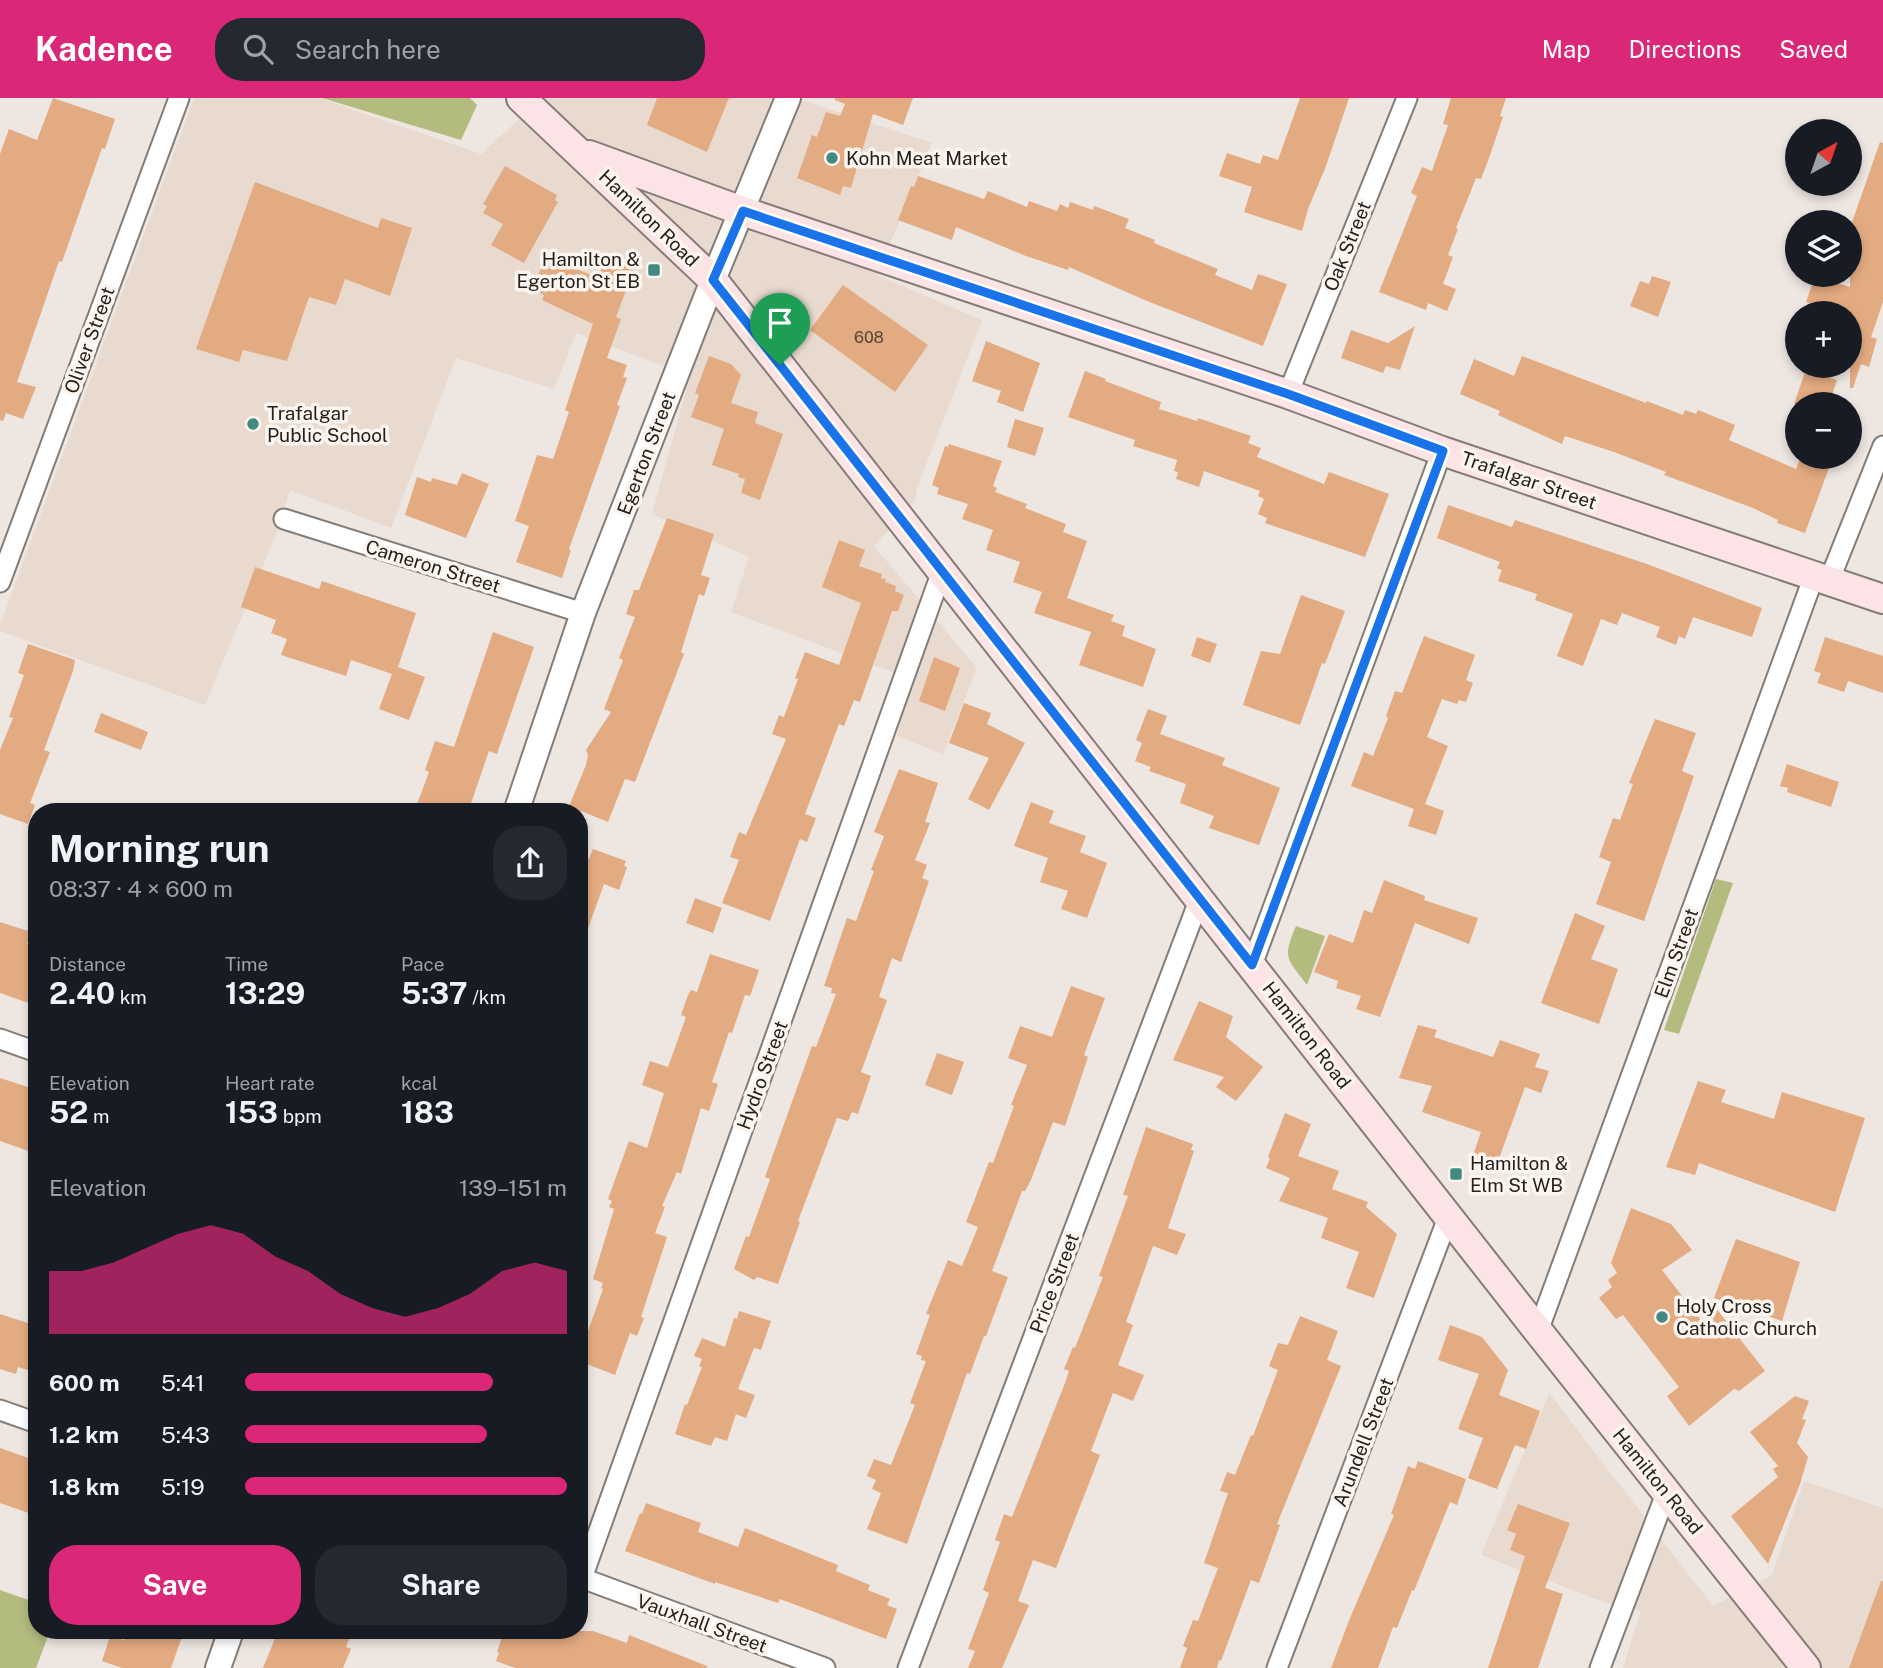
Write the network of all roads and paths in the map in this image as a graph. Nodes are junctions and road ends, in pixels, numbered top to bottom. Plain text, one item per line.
1 (179, 98) edge
2 (521, 98) edge
3 (788, 98) edge
4 (1407, 98) edge
5 (579, 152) junction
6 (743, 211) junction
7 (713, 280) junction
8 (1288, 394) junction
9 (1883, 446) edge
10 (1443, 451) junction
11 (284, 519) dead end
12 (942, 571) junction
13 (1822, 578) junction
14 (0, 582) edge
15 (1883, 599) edge
16 (583, 613) junction
17 (519, 803) edge
18 (1200, 898) junction
19 (1252, 965) junction
20 (0, 1040) edge
21 (28, 1049) edge
22 (1449, 1215) junction
23 (1538, 1331) junction
24 (0, 1410) edge
25 (28, 1420) edge
26 (1667, 1491) junction
27 (588, 1558) edge
28 (588, 1581) edge
29 (228, 1639) edge
30 (218, 1668) edge
31 (825, 1668) edge
32 (908, 1668) edge
33 (1277, 1668) edge
34 (1600, 1668) edge
35 (1806, 1668) edge

1 - 14 street, Oliver Street
2 - 5 main road, Hamilton Road
3 - 6 street, Egerton Street
4 - 8 street, Oak Street
5 - 6 main road, Trafalgar Street
5 - 7 main road, Hamilton Road
6 - 7 street, Egerton Street
6 - 8 main road, Trafalgar Street
7 - 12 main road, Hamilton Road
7 - 16 street, Egerton Street
8 - 10 main road, Trafalgar Street
9 - 13 street, Elm Street
10 - 13 main road, Trafalgar Street
10 - 19 street
11 - 16 street, Cameron Street
12 - 18 main road, Hamilton Road
12 - 27 street, Hydro Street
13 - 15 main road, Trafalgar Street
13 - 23 street, Elm Street
16 - 17 street, Egerton Street
18 - 19 main road, Hamilton Road
18 - 32 street, Price Street
19 - 22 main road, Hamilton Road
20 - 21 street
22 - 23 main road, Hamilton Road
22 - 33 street, Arundell Street
23 - 26 main road, Hamilton Road
24 - 25 street
26 - 34 street
26 - 35 main road, Hamilton Road
28 - 31 street, Vauxhall Street
29 - 30 street

